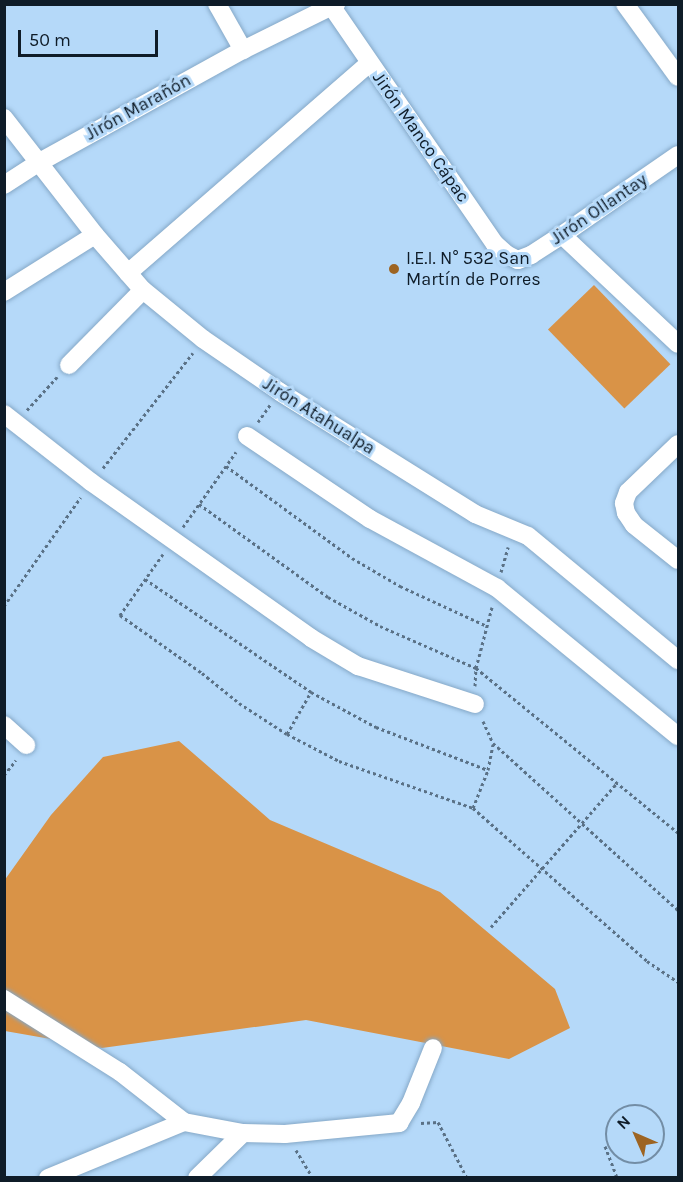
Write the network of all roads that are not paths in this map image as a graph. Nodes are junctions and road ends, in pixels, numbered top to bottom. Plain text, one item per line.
1 (217, 4) edge
2 (625, 4) edge
3 (334, 6) edge
4 (243, 50) junction
5 (370, 63) junction
6 (678, 77) edge
7 (4, 118) edge
8 (678, 155) edge
9 (38, 163) junction
10 (4, 185) edge
11 (95, 235) junction
12 (562, 236) junction
13 (518, 260) joint
14 (128, 273) junction
15 (143, 290) junction
16 (4, 292) edge
17 (678, 344) edge
18 (69, 365) road end
19 (10, 418) edge
20 (247, 436) road end
21 (676, 450) edge
22 (678, 560) edge
23 (678, 660) edge
24 (475, 704) road end
25 (4, 725) edge
26 (678, 736) edge
27 (26, 745) dead end
28 (4, 999) edge
29 (433, 1048) dead end
30 (184, 1122) junction
31 (243, 1133) junction
32 (48, 1178) edge
33 (197, 1178) edge

1 - 4 street
2 - 6 street
3 - 4 street, Jirón Marañón
3 - 5 street, Jirón Manco Cápac
4 - 9 street, Jirón Marañón
5 - 13 street, Jirón Manco Cápac
5 - 14 street
7 - 9 street, Jirón Atahualpa
8 - 12 street, Jirón Ollantay
9 - 10 street, Jirón Marañón
9 - 11 street, Jirón Atahualpa
11 - 14 street, Jirón Atahualpa
11 - 16 street
12 - 13 street, Jirón Ollantay
12 - 17 street
14 - 15 street, Jirón Atahualpa
15 - 18 street
15 - 23 street, Jirón Atahualpa
19 - 24 street
20 - 26 street
21 - 22 street
25 - 27 street
28 - 30 street
29 - 31 street
30 - 31 street
30 - 32 street
31 - 33 street

